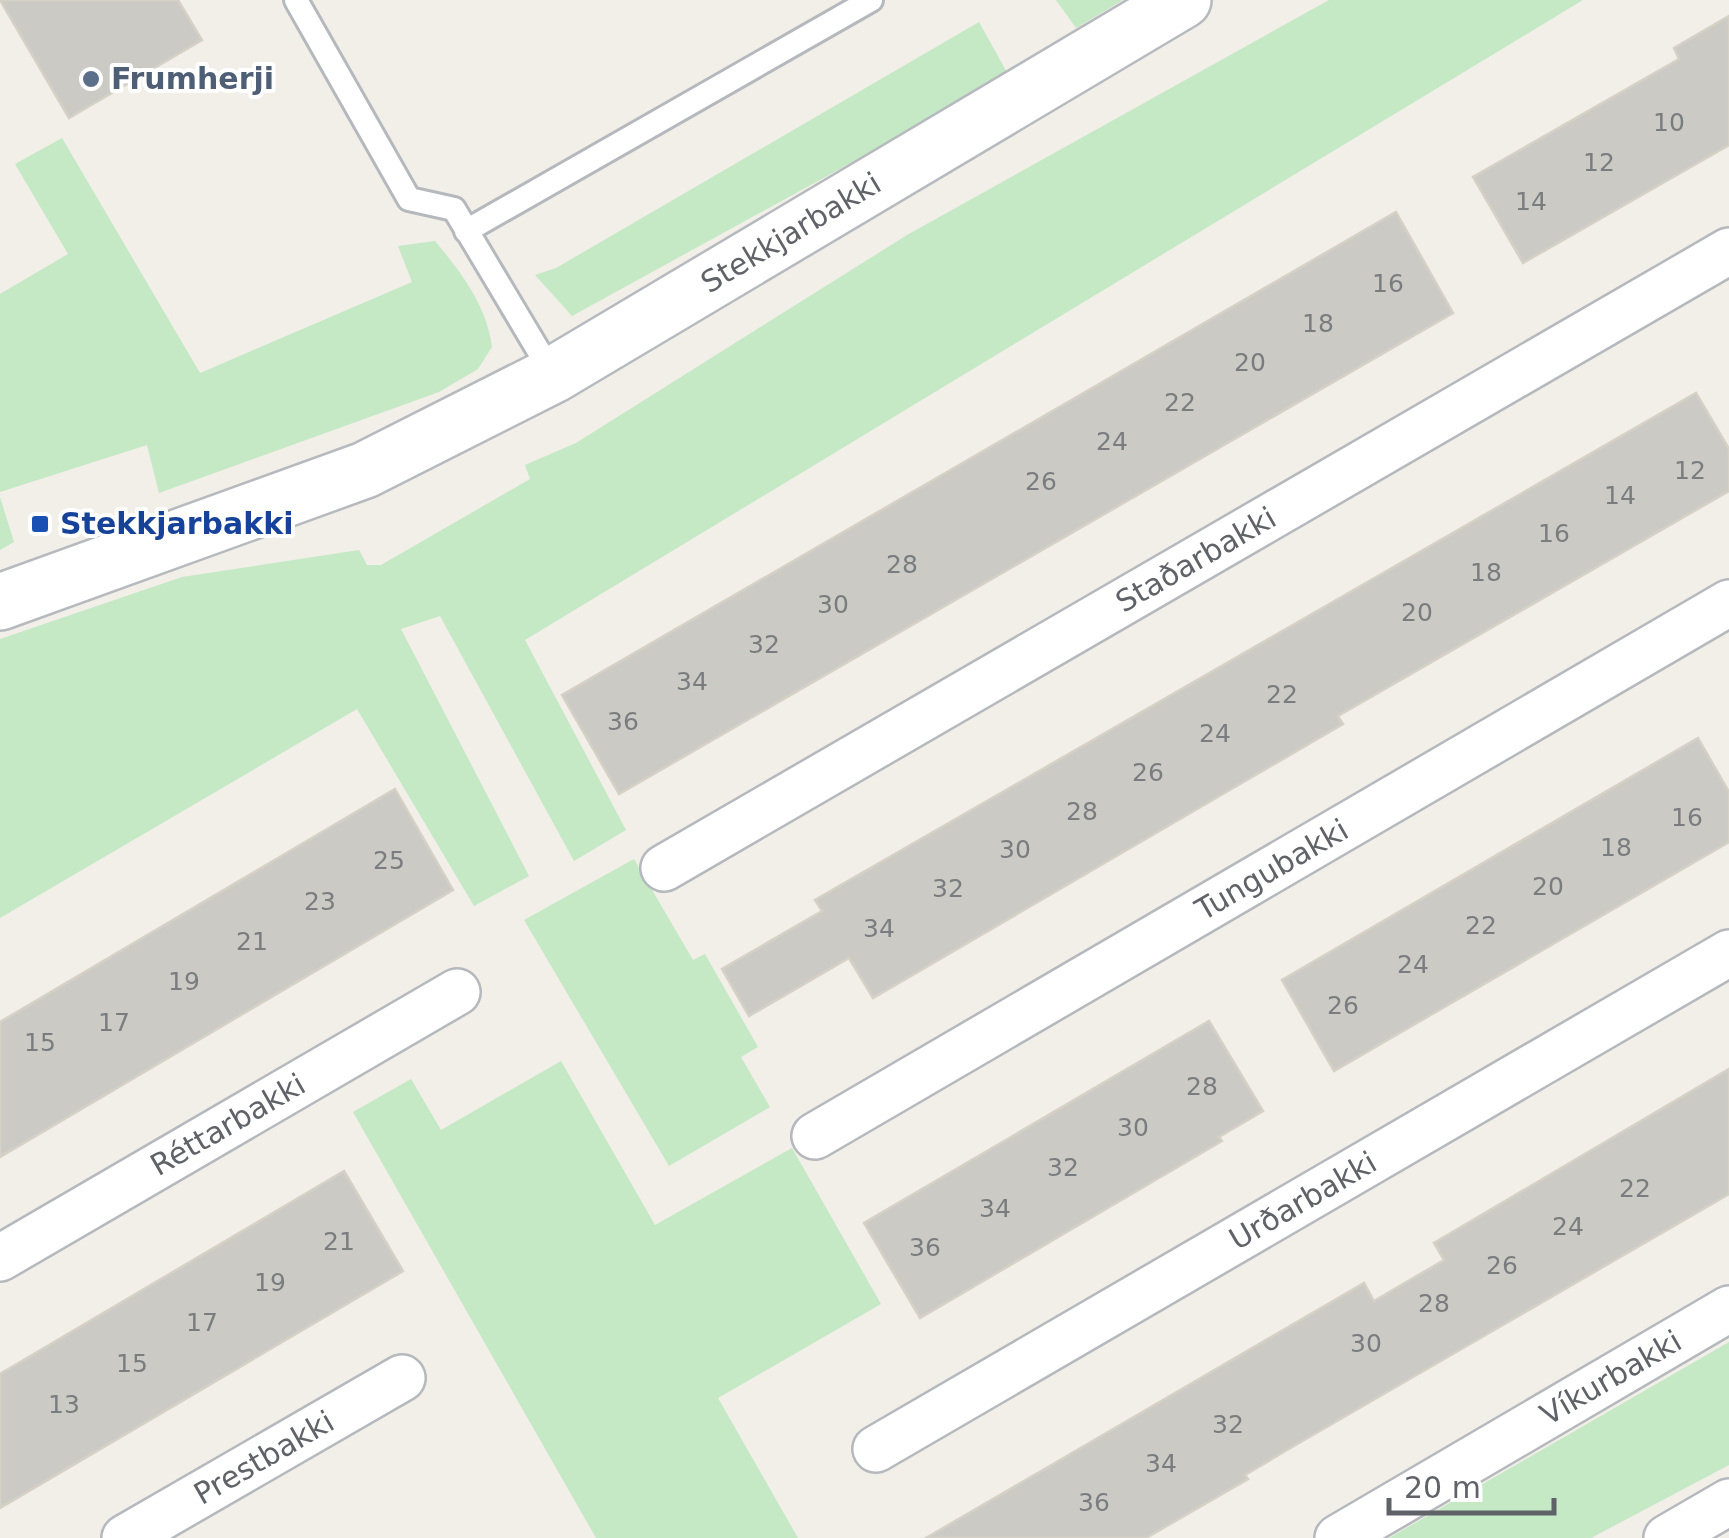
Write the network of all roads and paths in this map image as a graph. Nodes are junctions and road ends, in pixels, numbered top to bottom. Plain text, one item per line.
1 (296, 0) edge
2 (872, 0) edge
3 (1183, 0) edge
4 (466, 231) junction
5 (1729, 251) edge
6 (553, 375) junction
7 (0, 602) edge
8 (1729, 603) edge
9 (664, 868) dead end
10 (1729, 953) edge
11 (456, 992) dead end
12 (815, 1136) dead end
13 (0, 1258) edge
14 (1729, 1309) edge
15 (402, 1378) dead end
16 (876, 1448) dead end
17 (1729, 1502) edge
18 (125, 1538) edge
19 (1338, 1538) edge
20 (1667, 1538) edge

1 - 4 lane
2 - 4 lane
3 - 6 street, Stekkjarbakki
4 - 6 lane
5 - 9 street, Staðarbakki
6 - 7 street, Stekkjarbakki
8 - 12 street, Tungubakki
10 - 16 street, Urðarbakki
11 - 13 street, Réttarbakki
14 - 19 street, Víkurbakki
15 - 18 street, Prestbakki
17 - 20 street

